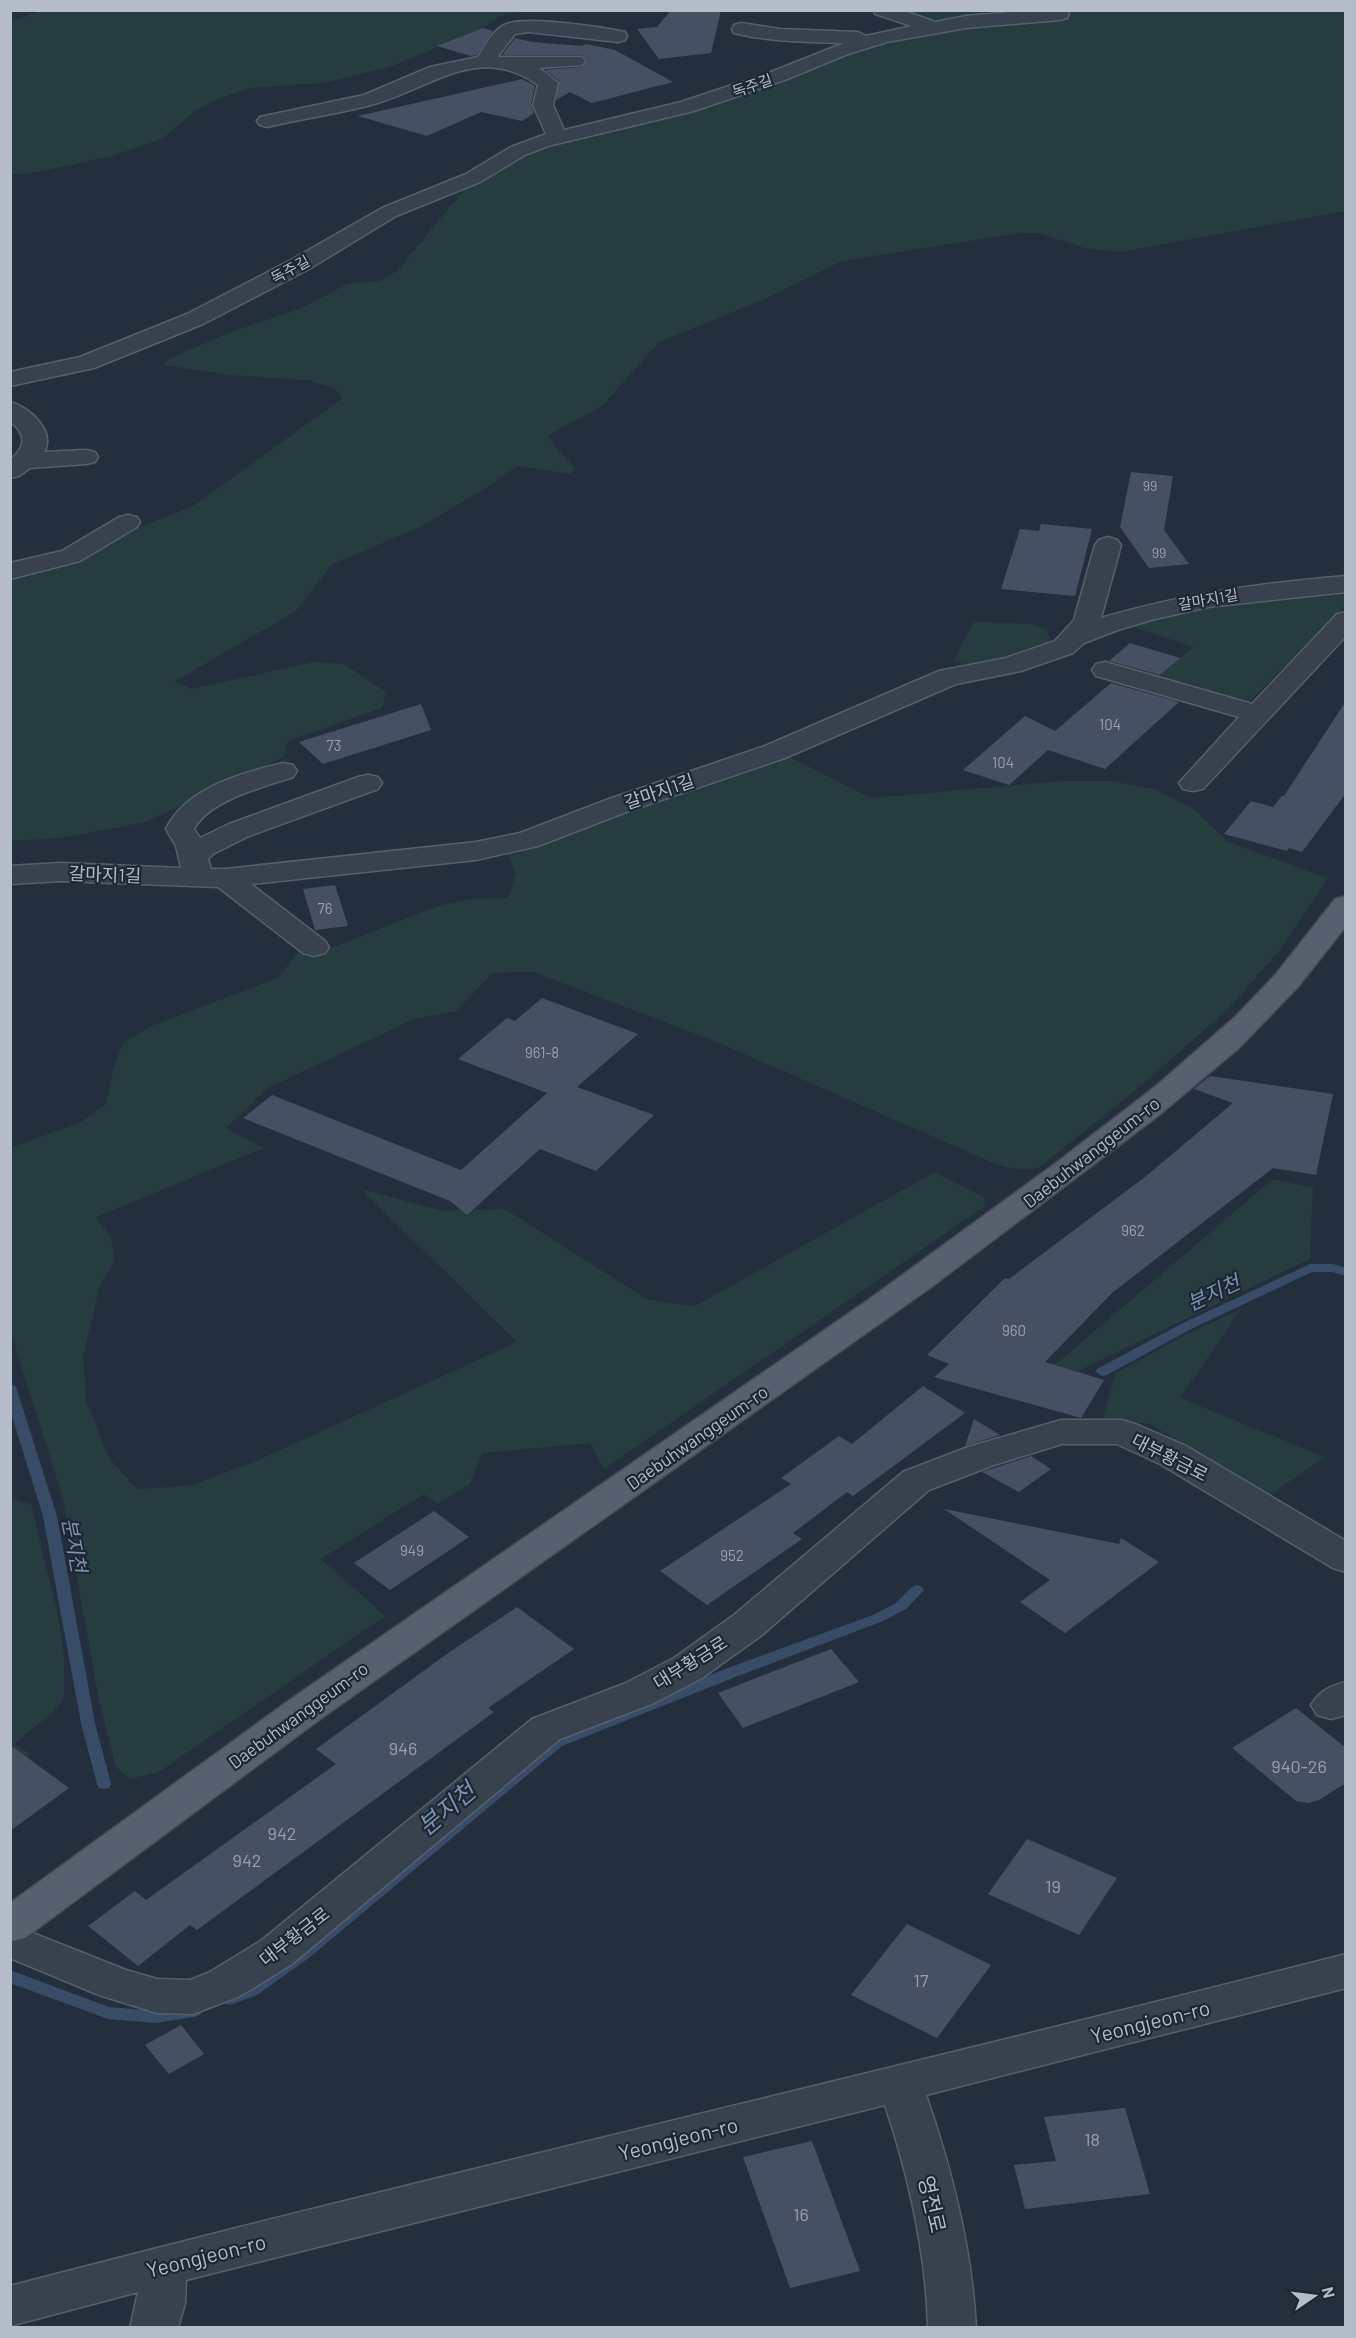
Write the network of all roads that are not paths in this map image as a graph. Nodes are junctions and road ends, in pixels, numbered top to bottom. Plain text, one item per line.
1 (882, 10) edge
2 (1060, 14) dead end
3 (933, 27) junction
4 (741, 29) dead end
5 (618, 36) dead end
6 (871, 40) junction
7 (575, 61) dead end
8 (487, 62) junction
9 (513, 63) junction
10 (267, 121) dead end
11 (559, 136) junction
12 (10, 379) edge
13 (10, 409) edge
14 (86, 458) dead end
15 (17, 466) edge
16 (128, 522) dead end
17 (1108, 545) dead end
18 (10, 571) edge
19 (1346, 584) edge
20 (1346, 620) edge
21 (1075, 637) junction
22 (1105, 670) dead end
23 (1257, 714) junction
24 (283, 771) dead end
25 (368, 783) dead end
26 (1193, 783) dead end
27 (205, 871) junction
28 (10, 875) edge
29 (1346, 905) edge
30 (314, 948) dead end
31 (1346, 1559) edge
32 (10, 1926) edge
33 (10, 1940) edge
34 (1346, 1971) edge
35 (900, 2084) junction
36 (163, 2265) junction
37 (10, 2306) edge
38 (154, 2328) edge
39 (952, 2328) edge

1 - 3 street, 독주길
2 - 3 street, 독주길
3 - 6 street, 독주길
4 - 6 street, 독주길
5 - 8 street
6 - 11 street, 독주길
7 - 9 street
8 - 9 street
8 - 10 street
9 - 11 street
11 - 12 street, 독주길
13 - 15 street
14 - 15 street
16 - 18 street
17 - 21 street
19 - 21 street, 갈마지1길
20 - 23 street
21 - 27 street, 갈마지1길
22 - 23 street
23 - 26 street
24 - 27 street
25 - 27 street
27 - 28 street, 갈마지1길
27 - 30 street
29 - 32 main road, Daebuhwanggeum-ro
31 - 33 street, 대부황금로
34 - 35 street, Yeongjeon-ro
35 - 36 street, Yeongjeon-ro
35 - 39 street, 영전로
36 - 37 street, Yeongjeon-ro
36 - 38 street

